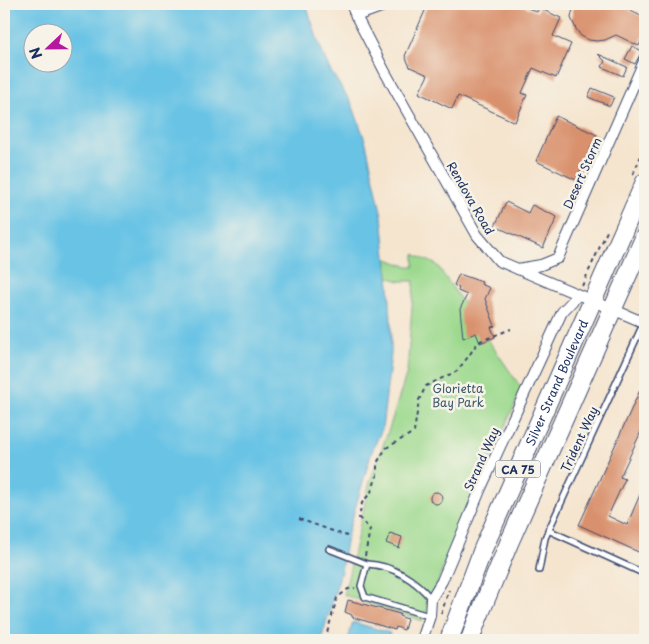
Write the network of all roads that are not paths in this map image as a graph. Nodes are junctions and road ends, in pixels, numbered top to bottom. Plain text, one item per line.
1 (351, 4) edge
2 (389, 4) edge
3 (356, 16) junction
4 (645, 59) edge
5 (645, 182) edge
6 (645, 236) edge
7 (518, 269) junction
8 (585, 297) junction
9 (612, 309) junction
10 (645, 322) edge
11 (548, 530) junction
12 (330, 549) dead end
13 (366, 563) junction
14 (539, 570) dead end
15 (645, 574) edge
16 (431, 599) junction
17 (430, 616) junction
18 (422, 640) edge
19 (449, 640) edge
20 (470, 640) edge

1 - 3 street, Rendova Road
2 - 3 street
3 - 7 street, Rendova Road
4 - 7 street, Desert Storm
5 - 8 highway, Silver Strand Boulevard / CA 75
6 - 9 highway, Silver Strand Boulevard / CA 75
7 - 8 street, Rendova Road
8 - 9 street, Rendova Road
8 - 16 street, Strand Way
8 - 19 highway, Silver Strand Boulevard / CA 75
9 - 10 street, Rendova Road
9 - 20 highway, Silver Strand Boulevard / CA 75
10 - 11 lane, Trident Way
11 - 14 lane, Trident Way
11 - 15 lane
12 - 13 lane
13 - 16 lane
13 - 17 lane
16 - 17 street, Strand Way
17 - 18 street, Strand Way

